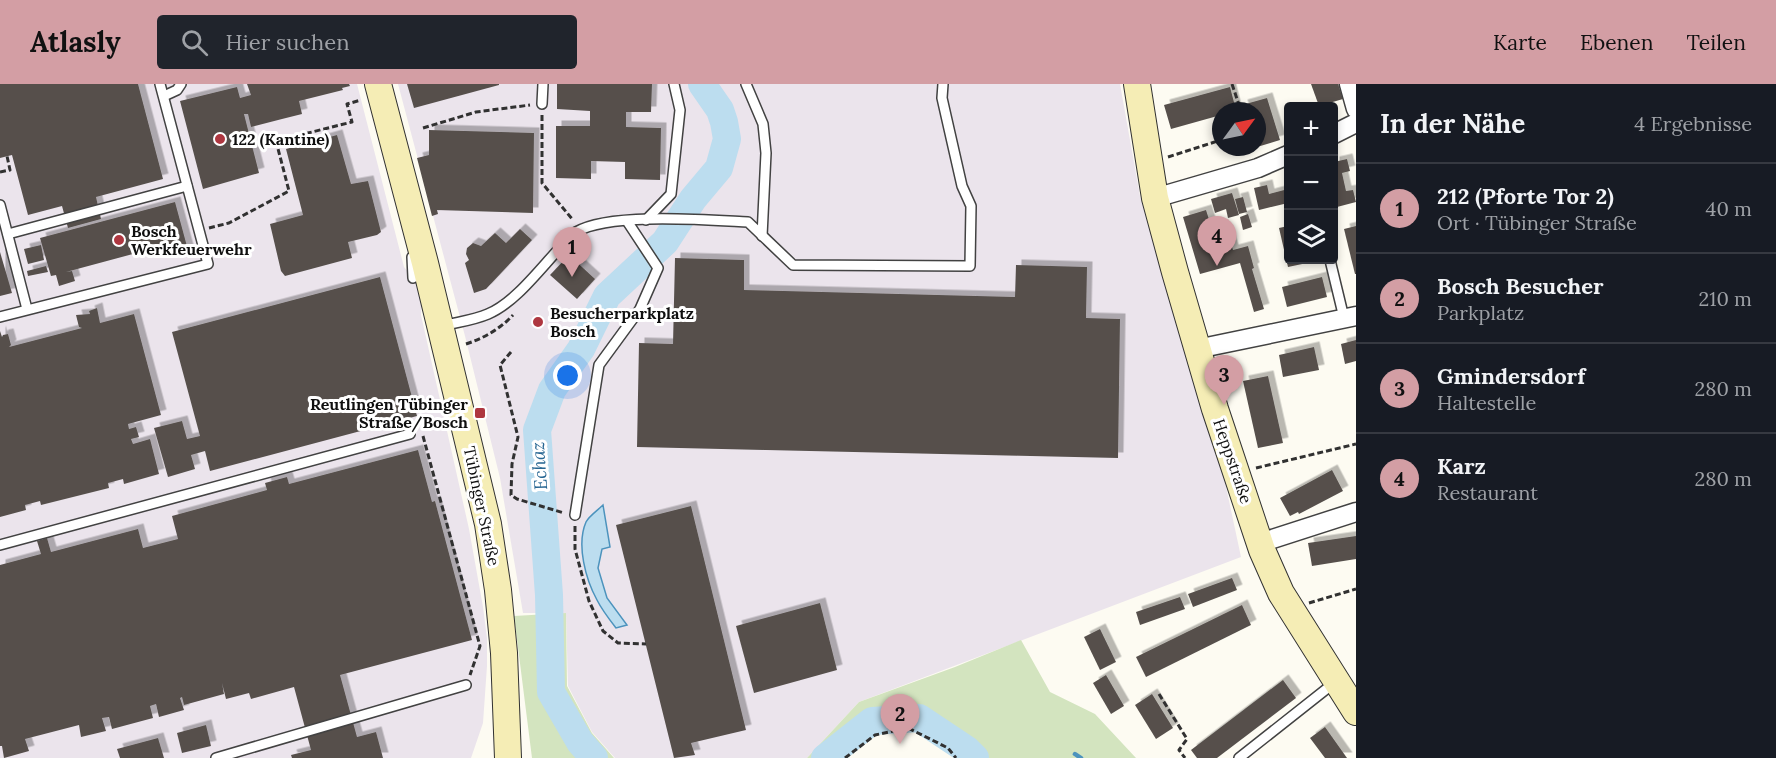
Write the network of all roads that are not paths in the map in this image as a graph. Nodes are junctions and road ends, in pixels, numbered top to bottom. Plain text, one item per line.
1 (160, 84) edge
2 (181, 84) edge
3 (543, 84) edge
4 (674, 84) edge
5 (746, 84) edge
6 (943, 84) edge
7 (1137, 84) edge
8 (1350, 84) edge
9 (380, 90) edge
10 (164, 96) junction
11 (542, 104) road end
12 (1356, 109) edge
13 (1356, 123) edge
14 (1338, 132) edge
15 (1286, 156) edge
16 (402, 175) junction
17 (187, 186) junction
18 (1155, 198) junction
19 (0, 205) edge
20 (646, 220) junction
21 (627, 221) junction
22 (404, 223) dead end
23 (8, 234) junction
24 (762, 236) junction
25 (410, 246) dead end
26 (1331, 264) edge
27 (413, 278) dead end
28 (27, 309) junction
29 (0, 317) edge
30 (1350, 317) edge
31 (441, 326) junction
32 (1197, 349) junction
33 (410, 434) dead end
34 (1356, 512) edge
35 (570, 514) road end
36 (1260, 543) junction
37 (0, 545) edge
38 (1336, 682) junction
39 (466, 686) road end
40 (1356, 712) edge
41 (216, 758) edge
42 (508, 758) edge
43 (1239, 758) edge

1 - 10 lane
2 - 10 lane
3 - 11 lane
4 - 20 lane
5 - 24 lane
6 - 24 lane
7 - 18 street, Heppstraße
8 - 12 street
9 - 16 street, Tübinger Straße
10 - 17 lane
13 - 14 street
15 - 18 street
16 - 22 lane
16 - 31 street, Tübinger Straße
17 - 23 lane
17 - 28 lane
18 - 32 street, Heppstraße
19 - 23 lane
20 - 21 lane
20 - 24 lane
21 - 31 lane
21 - 35 lane
23 - 28 lane
25 - 27 lane
26 - 30 lane
28 - 29 lane
30 - 32 street
31 - 42 street, Tübinger Straße
32 - 36 street, Heppstraße
33 - 37 lane
34 - 36 street
36 - 38 street, Heppstraße
38 - 40 street, Heppstraße
38 - 43 lane
39 - 41 lane

